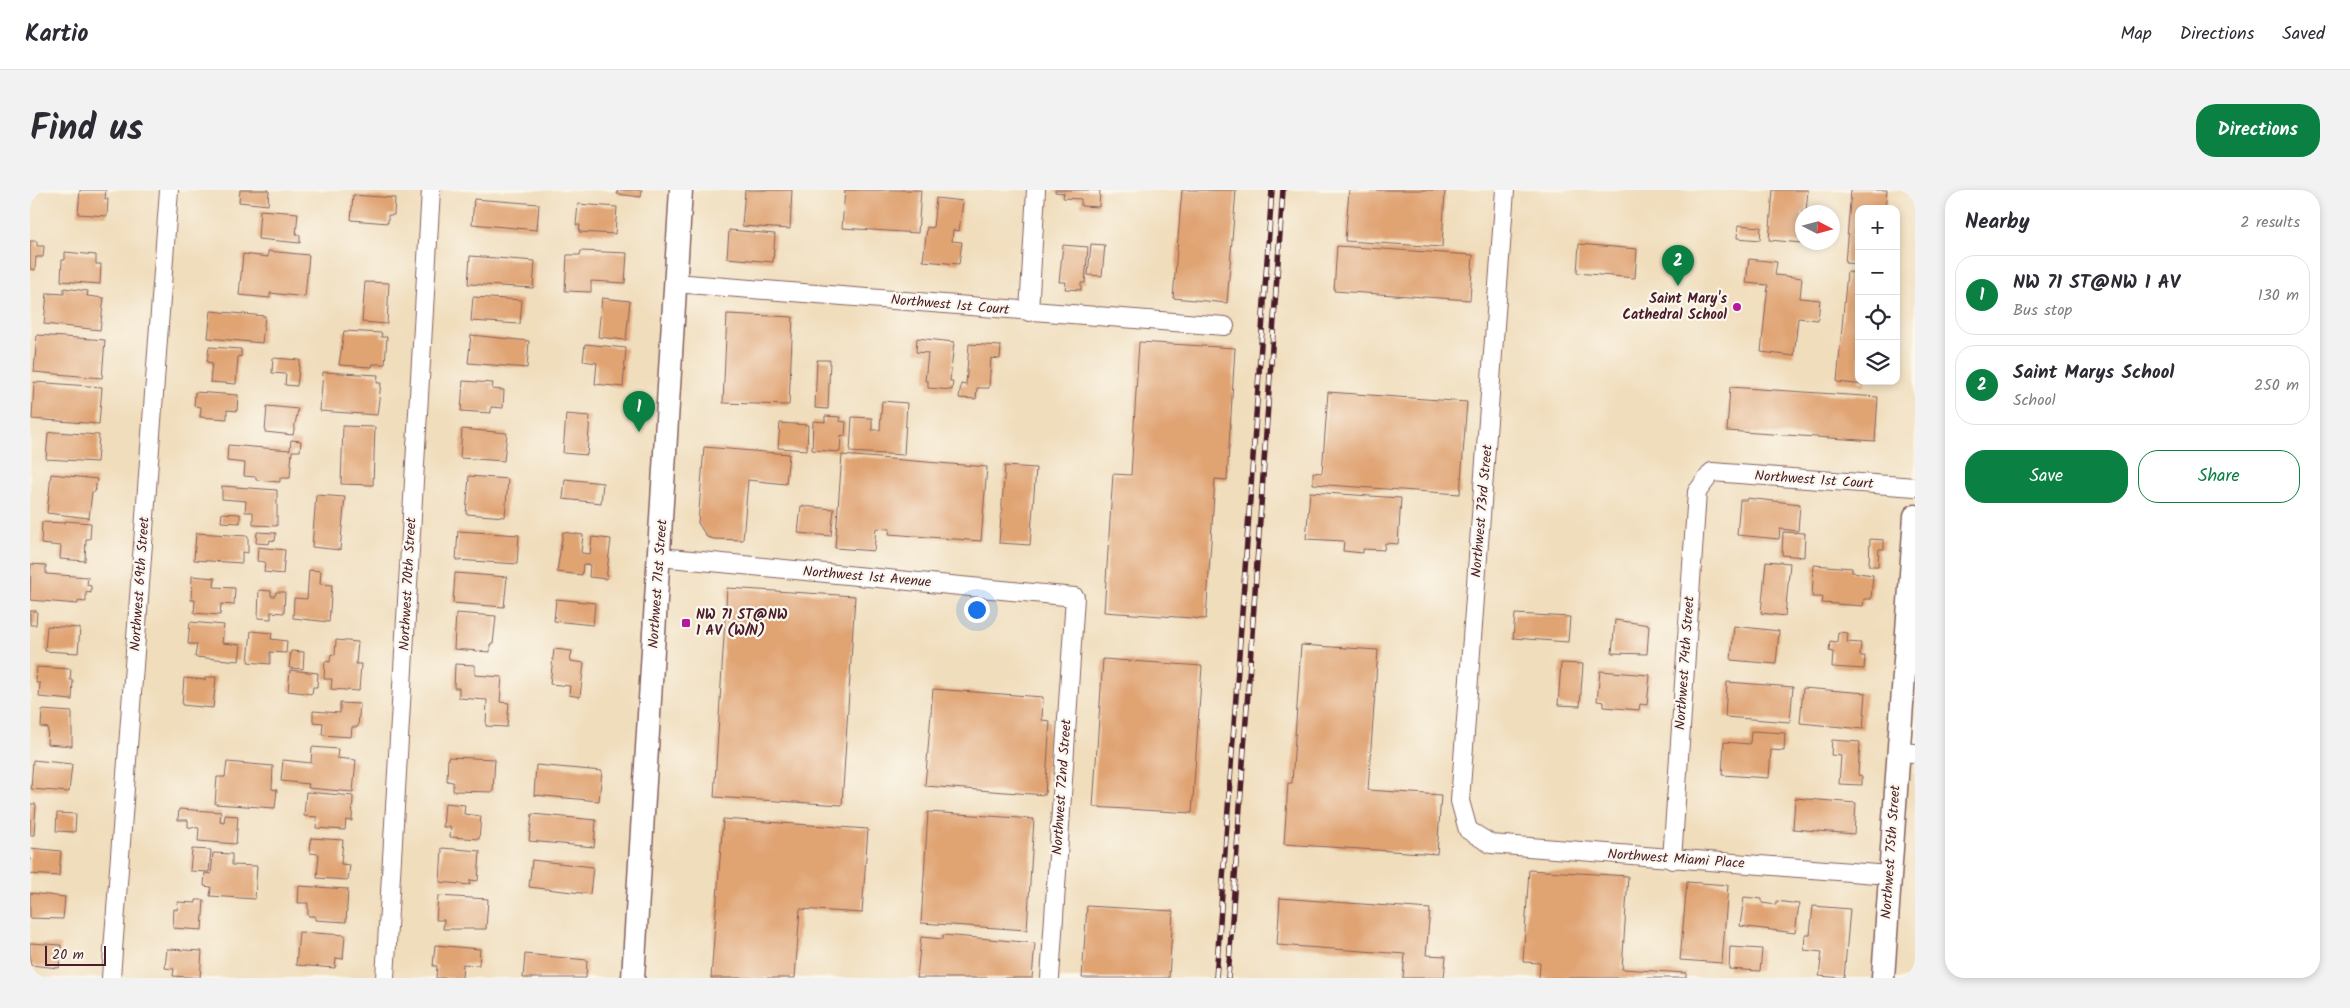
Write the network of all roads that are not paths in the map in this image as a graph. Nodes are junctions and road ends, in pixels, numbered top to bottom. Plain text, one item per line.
1 (169, 190) edge
2 (431, 190) edge
3 (681, 190) edge
4 (1036, 190) edge
5 (1505, 190) edge
6 (675, 284) junction
7 (1029, 312) junction
8 (1225, 326) dead end
9 (1712, 472) joint
10 (1915, 487) edge
11 (1915, 516) edge
12 (660, 557) junction
13 (1075, 597) joint
14 (1907, 752) edge
15 (1468, 830) joint
16 (1672, 860) junction
17 (1889, 875) junction
18 (111, 978) edge
19 (384, 978) edge
20 (633, 978) edge
21 (1050, 978) edge
22 (1883, 978) edge

1 - 18 street, Northwest 69th Street
2 - 19 street, Northwest 70th Street
3 - 6 street, Northwest 71st Street
4 - 7 street
5 - 15 street, Northwest 73rd Street
6 - 7 street, Northwest 1st Court
6 - 12 street, Northwest 71st Street
7 - 8 street, Northwest 1st Court
9 - 10 street, Northwest 1st Court
9 - 16 street, Northwest 74th Street
11 - 14 street, Northwest 75th Street
12 - 13 street, Northwest 1st Avenue
12 - 20 street, Northwest 71st Street
13 - 21 street, Northwest 72nd Street
14 - 17 street, Northwest 75th Street
15 - 16 street, Northwest Miami Place
16 - 17 street, Northwest Miami Place
17 - 22 street, Northwest 75th Street

